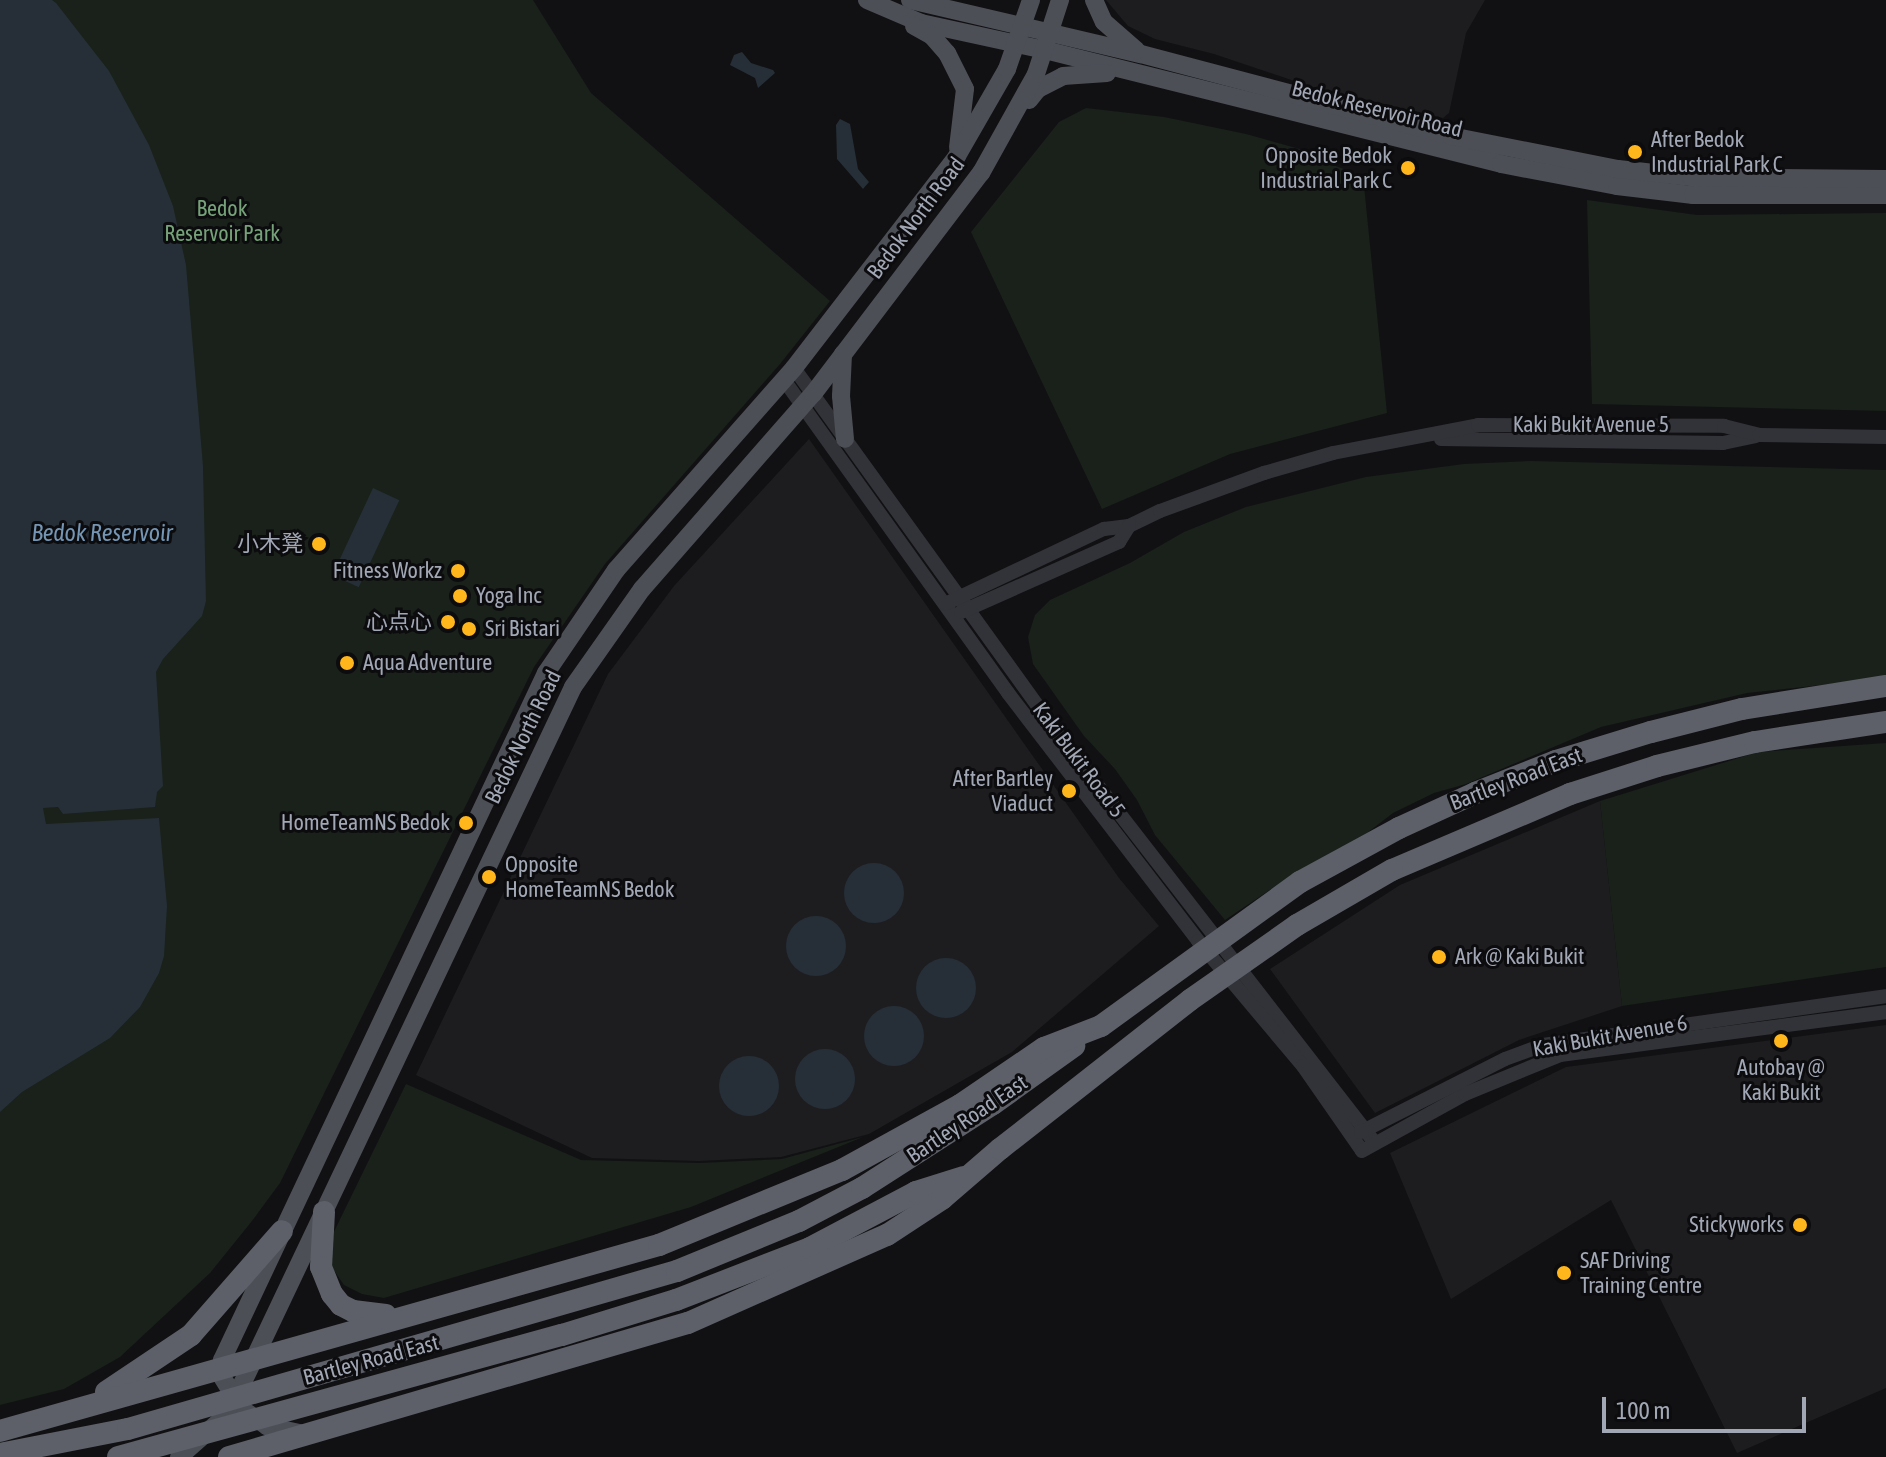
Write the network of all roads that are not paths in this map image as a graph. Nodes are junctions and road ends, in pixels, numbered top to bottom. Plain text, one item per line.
1 (910, 0) edge
2 (975, 0) edge
3 (1031, 0) edge
4 (1060, 0) edge
5 (1094, 0) edge
6 (875, 5) edge
7 (928, 6) junction
8 (1021, 35) junction
9 (1048, 41) junction
10 (1141, 54) junction
11 (1150, 76) junction
12 (1019, 111) junction
13 (957, 156) junction
14 (1886, 179) edge
15 (1886, 195) edge
16 (843, 354) junction
17 (789, 374) junction
18 (807, 399) junction
19 (1886, 437) edge
20 (845, 439) junction
21 (956, 607) junction
22 (1886, 686) edge
23 (560, 712) junction
24 (1886, 722) edge
25 (521, 726) junction
26 (1886, 996) edge
27 (1886, 1012) edge
28 (1101, 1026) junction
29 (1367, 1129) junction
30 (1353, 1136) junction
31 (1369, 1147) junction
32 (969, 1176) junction
33 (324, 1212) junction
34 (282, 1231) junction
35 (407, 1314) junction
36 (254, 1360) junction
37 (220, 1368) junction
38 (233, 1399) junction
39 (73, 1410) junction
40 (0, 1431) edge
41 (306, 1434) junction
42 (0, 1454) edge
43 (118, 1457) edge
44 (179, 1457) edge
45 (229, 1457) edge

1 - 7 main road, Bedok Reservoir Road
2 - 7 main road
3 - 8 main road, Bedok North Road
4 - 9 main road, Bedok North Road
5 - 10 main road
6 - 8 main road, Bedok Reservoir Road
6 - 13 main road
7 - 8 main road, Bedok Reservoir Road
8 - 9 main road, Bedok Reservoir Road
8 - 13 main road, Bedok North Road
9 - 10 main road, Bedok Reservoir Road
9 - 11 main road, Bedok Reservoir Road
9 - 12 main road, Bedok North Road
10 - 14 main road, Bedok Reservoir Road
11 - 12 main road
11 - 15 main road, Bedok Reservoir Road
12 - 16 main road, Bedok North Road
13 - 17 main road, Bedok North Road
16 - 18 main road, Bedok North Road
16 - 20 main road
17 - 18 street, Kaki Bukit Road 5
17 - 25 main road, Bedok North Road
18 - 20 street, Kaki Bukit Road 5
18 - 21 street, Kaki Bukit Road 5
18 - 23 main road, Bedok North Road
19 - 21 street, Kaki Bukit Avenue 5
20 - 21 street, Kaki Bukit Road 5
21 - 29 street, Kaki Bukit Road 5
21 - 30 street, Kaki Bukit Road 5
22 - 28 highway, Bartley Road East, bridge
23 - 25 main road
23 - 33 main road, Bedok North Road
24 - 32 highway, Bartley Road East, bridge
25 - 34 main road, Bedok North Road
26 - 29 street, Kaki Bukit Avenue 6
27 - 31 street, Kaki Bukit Avenue 6
28 - 35 highway
28 - 42 highway, Bartley Road East, bridge
29 - 30 street, Kaki Bukit Avenue 6
29 - 31 street, Kaki Bukit Road 5
30 - 31 street, Kaki Bukit Road 5
32 - 41 highway
32 - 43 highway, Bartley Road East, bridge
33 - 35 highway
33 - 36 main road, Bedok North Road
34 - 37 main road, Bedok North Road
34 - 39 highway
35 - 36 highway
36 - 37 highway
36 - 38 main road, Bedok North Road
37 - 38 main road
37 - 39 highway
38 - 41 main road
38 - 44 main road, Bedok North Road
39 - 40 highway
41 - 45 highway

